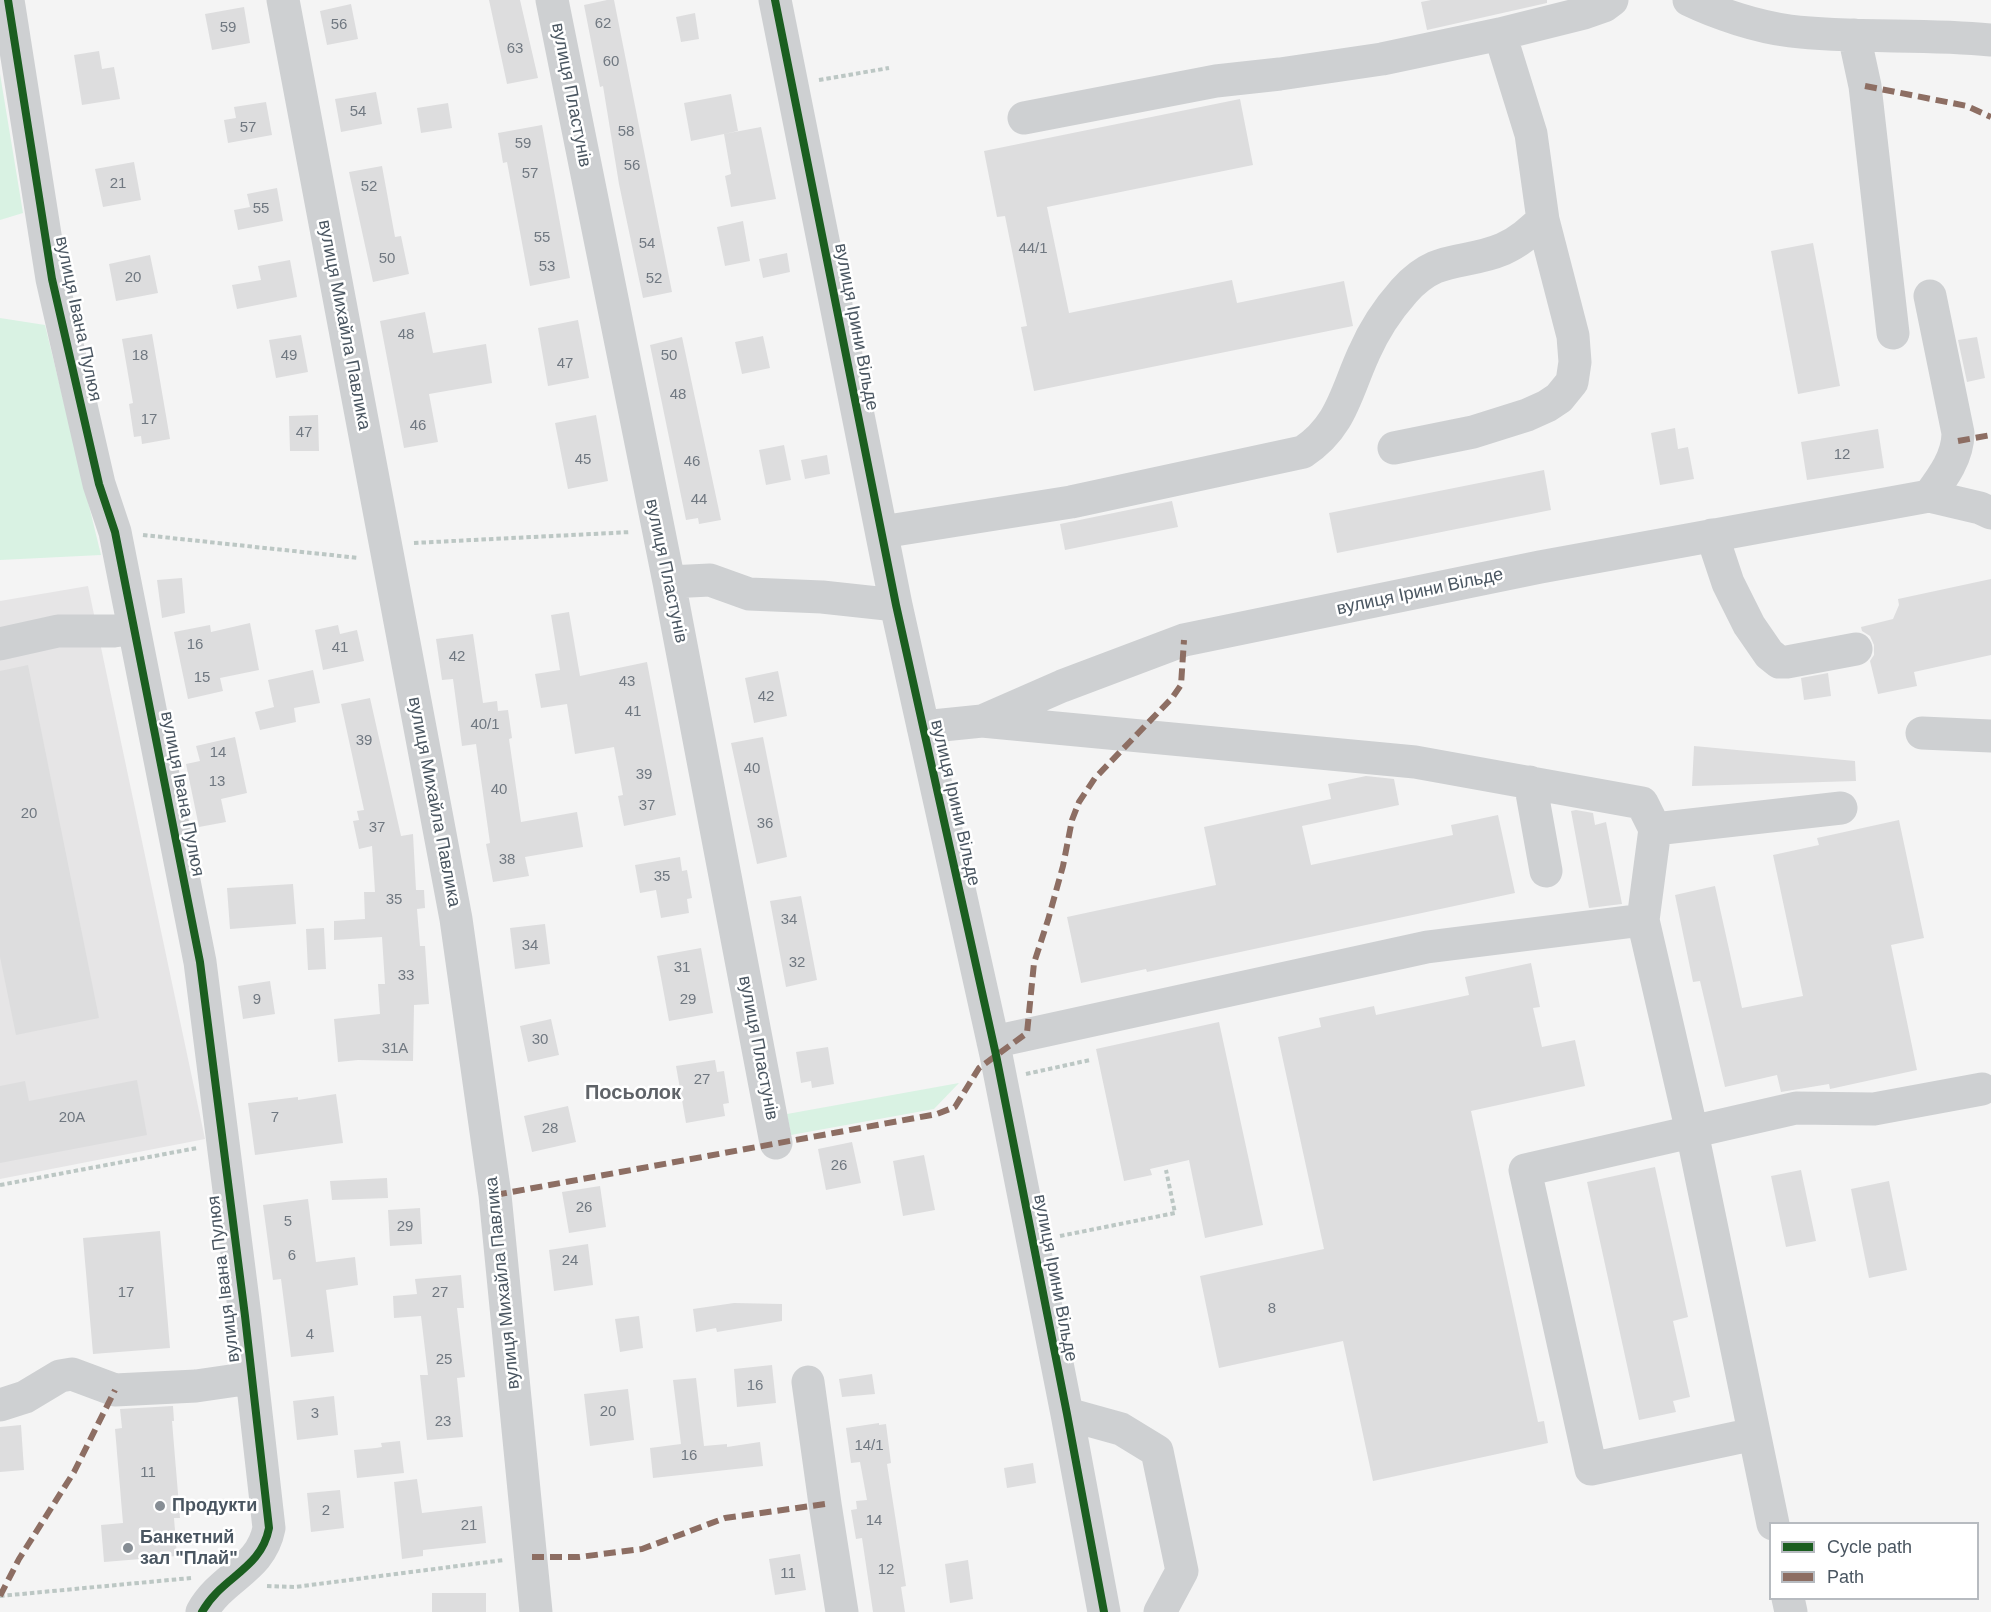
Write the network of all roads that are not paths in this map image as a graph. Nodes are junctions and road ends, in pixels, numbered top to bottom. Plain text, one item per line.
1 (8, 0) edge
2 (283, 0) edge
3 (552, 0) edge
4 (775, 0) edge
5 (1612, 0) edge
6 (1689, 0) edge
7 (1500, 34) junction
8 (1854, 35) junction
9 (1991, 40) edge
10 (1024, 118) dead end
11 (1543, 220) junction
12 (1929, 296) dead end
13 (1893, 333) dead end
14 (1394, 448) dead end
15 (1929, 496) junction
16 (1991, 513) edge
17 (882, 532) junction
18 (1712, 535) junction
19 (669, 582) junction
20 (896, 605) junction
21 (134, 628) junction
22 (0, 644) edge
23 (1856, 649) dead end
24 (982, 721) junction
25 (923, 727) junction
26 (1922, 733) dead end
27 (1991, 736) edge
28 (1530, 782) junction
29 (1841, 807) dead end
30 (1654, 829) junction
31 (1546, 871) dead end
32 (1643, 920) junction
33 (993, 1042) junction
34 (1982, 1089) dead end
35 (1692, 1132) junction
36 (776, 1143) dead end
37 (251, 1378) junction
38 (808, 1382) dead end
39 (0, 1405) edge
40 (1067, 1414) junction
41 (1754, 1434) junction
42 (1773, 1522) edge
43 (202, 1612) edge
44 (536, 1612) edge
45 (842, 1612) edge
46 (1104, 1612) edge
47 (1160, 1612) edge

1 - 21 street, вулиця Івана Пулюя
2 - 44 street, вулиця Михайла Павлика
3 - 19 street, вулиця Пластунів
4 - 17 street, вулиця Ірини Вільде
5 - 7 street
6 - 8 street
7 - 10 street
7 - 11 street
8 - 9 street
8 - 13 street
11 - 14 street
11 - 17 street
12 - 15 street
15 - 16 street
15 - 18 street, вулиця Ірини Вільде
17 - 20 street, вулиця Ірини Вільде
18 - 23 street
18 - 24 street, вулиця Ірини Вільде
19 - 20 street
19 - 36 street, вулиця Пластунів
20 - 25 street, вулиця Ірини Вільде
21 - 22 street
21 - 37 street, вулиця Івана Пулюя
24 - 25 street, вулиця Ірини Вільде
24 - 28 street
25 - 33 street, вулиця Ірини Вільде
26 - 27 street
28 - 30 street
28 - 31 street
29 - 30 street
30 - 32 street
32 - 33 street
32 - 35 street
33 - 40 street, вулиця Ірини Вільде
34 - 35 street
35 - 41 street
35 - 41 street
37 - 39 street
37 - 43 street, вулиця Івана Пулюя
38 - 45 street
40 - 46 street, вулиця Ірини Вільде
40 - 47 street
41 - 42 street

